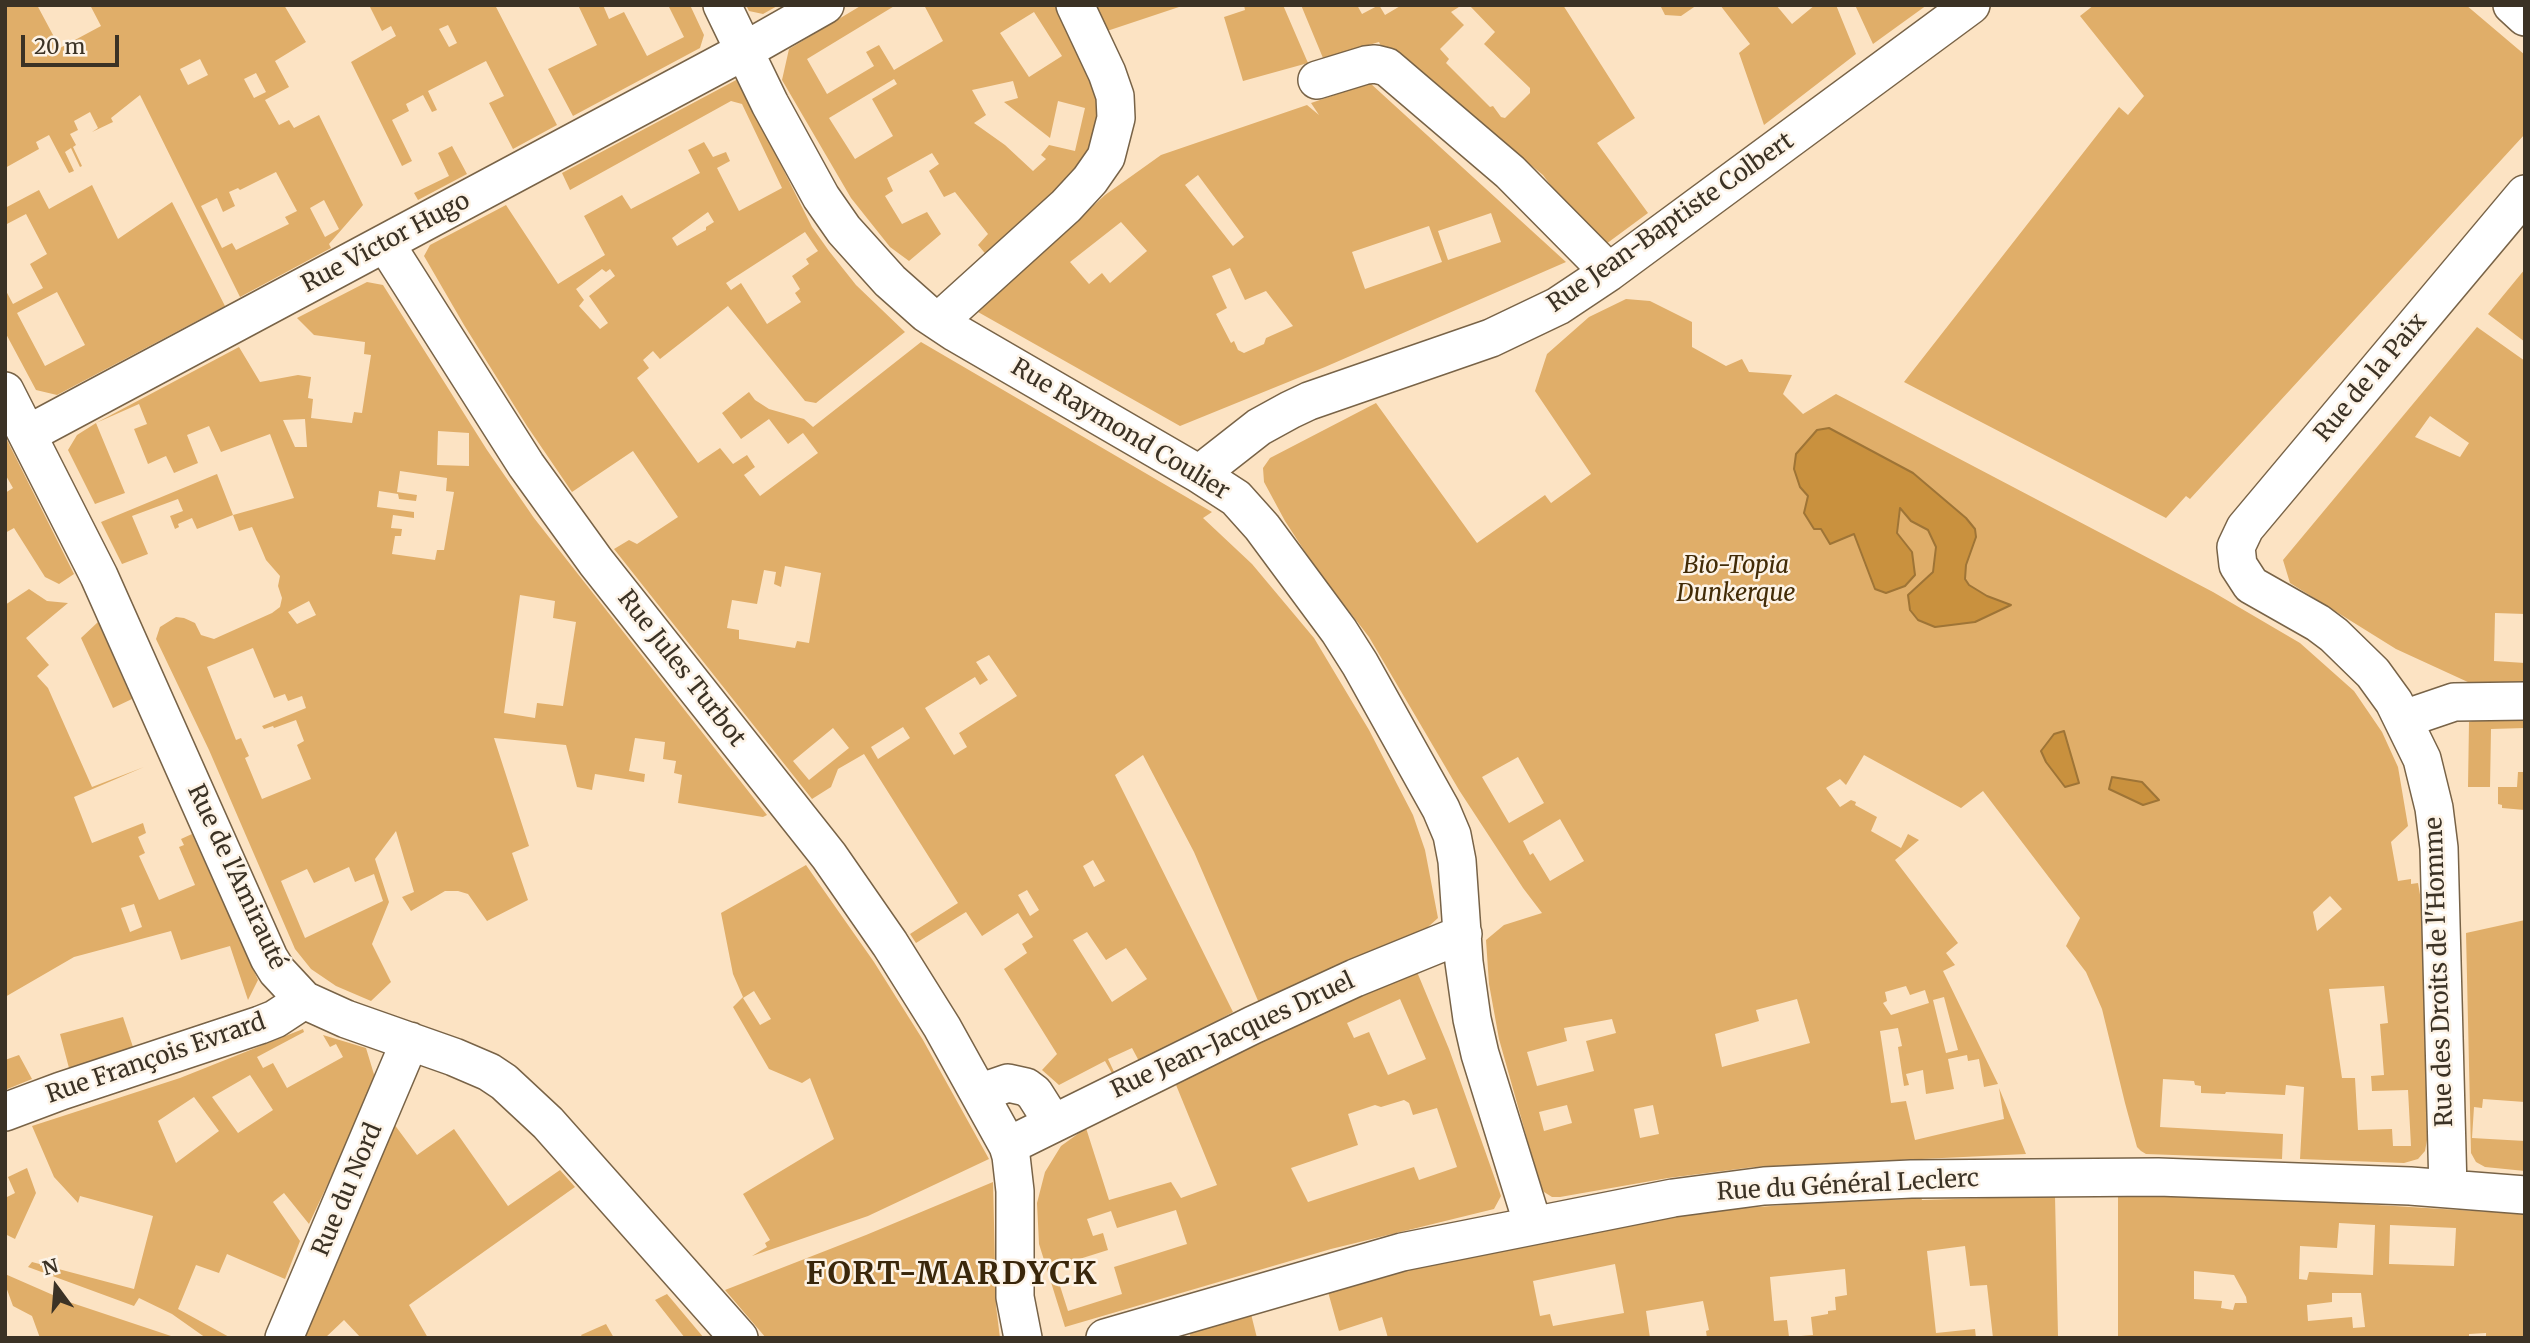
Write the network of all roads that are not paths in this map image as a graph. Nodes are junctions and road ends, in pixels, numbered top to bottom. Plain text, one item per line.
1 (722, 5) edge
2 (824, 5) edge
3 (1075, 5) edge
4 (1971, 5) edge
5 (2512, 5) edge
6 (2525, 17) edge
7 (744, 51) junction
8 (1317, 80) dead end
9 (2525, 194) edge
10 (385, 243) junction
11 (1609, 272) junction
12 (939, 321) junction
13 (5, 391) edge
14 (28, 434) junction
15 (1199, 474) junction
16 (2240, 570) joint
17 (2525, 701) edge
18 (2404, 719) junction
19 (1463, 934) junction
20 (304, 1000) junction
21 (411, 1041) junction
22 (979, 1093) junction
23 (5, 1112) edge
24 (1053, 1123) junction
25 (1007, 1146) junction
26 (2448, 1189) junction
27 (2525, 1195) edge
28 (1533, 1225) junction
29 (284, 1338) edge
30 (739, 1338) edge
31 (1023, 1338) edge
32 (1105, 1338) edge

1 - 7 street, Rue Raymond Coulier
2 - 7 street, Rue Victor Hugo
3 - 12 street
4 - 11 street, Rue Jean-Baptiste Colbert
5 - 6 street
7 - 10 street, Rue Victor Hugo
7 - 12 street, Rue Raymond Coulier
8 - 11 street
9 - 16 street, Rue de la Paix
10 - 14 street, Rue Victor Hugo
10 - 22 street, Rue Jules Turbot
11 - 15 street, Rue Jean-Baptiste Colbert
12 - 15 street, Rue Raymond Coulier
13 - 14 street, Rue de l'Amirauté
14 - 20 street, Rue de l'Amirauté
15 - 19 street, Rue Raymond Coulier
16 - 18 street, Rue des Droits de l'Homme
17 - 18 street
18 - 26 street, Rue des Droits de l'Homme
19 - 24 street, Rue Jean-Jacques Druel
19 - 28 street, Rue Raymond Coulier
20 - 21 street, Rue de l'Amirauté
20 - 23 street, Rue François Evrard
21 - 29 street, Rue du Nord
21 - 30 street, Rue de l'Amirauté
22 - 24 street
22 - 25 street, Rue Jules Turbot
24 - 25 street, Rue Jean-Jacques Druel
25 - 31 street, Rue Jules Turbot
26 - 27 street, Rue du Général Leclerc
26 - 28 street, Rue du Général Leclerc
28 - 32 street, Rue du Général Leclerc

